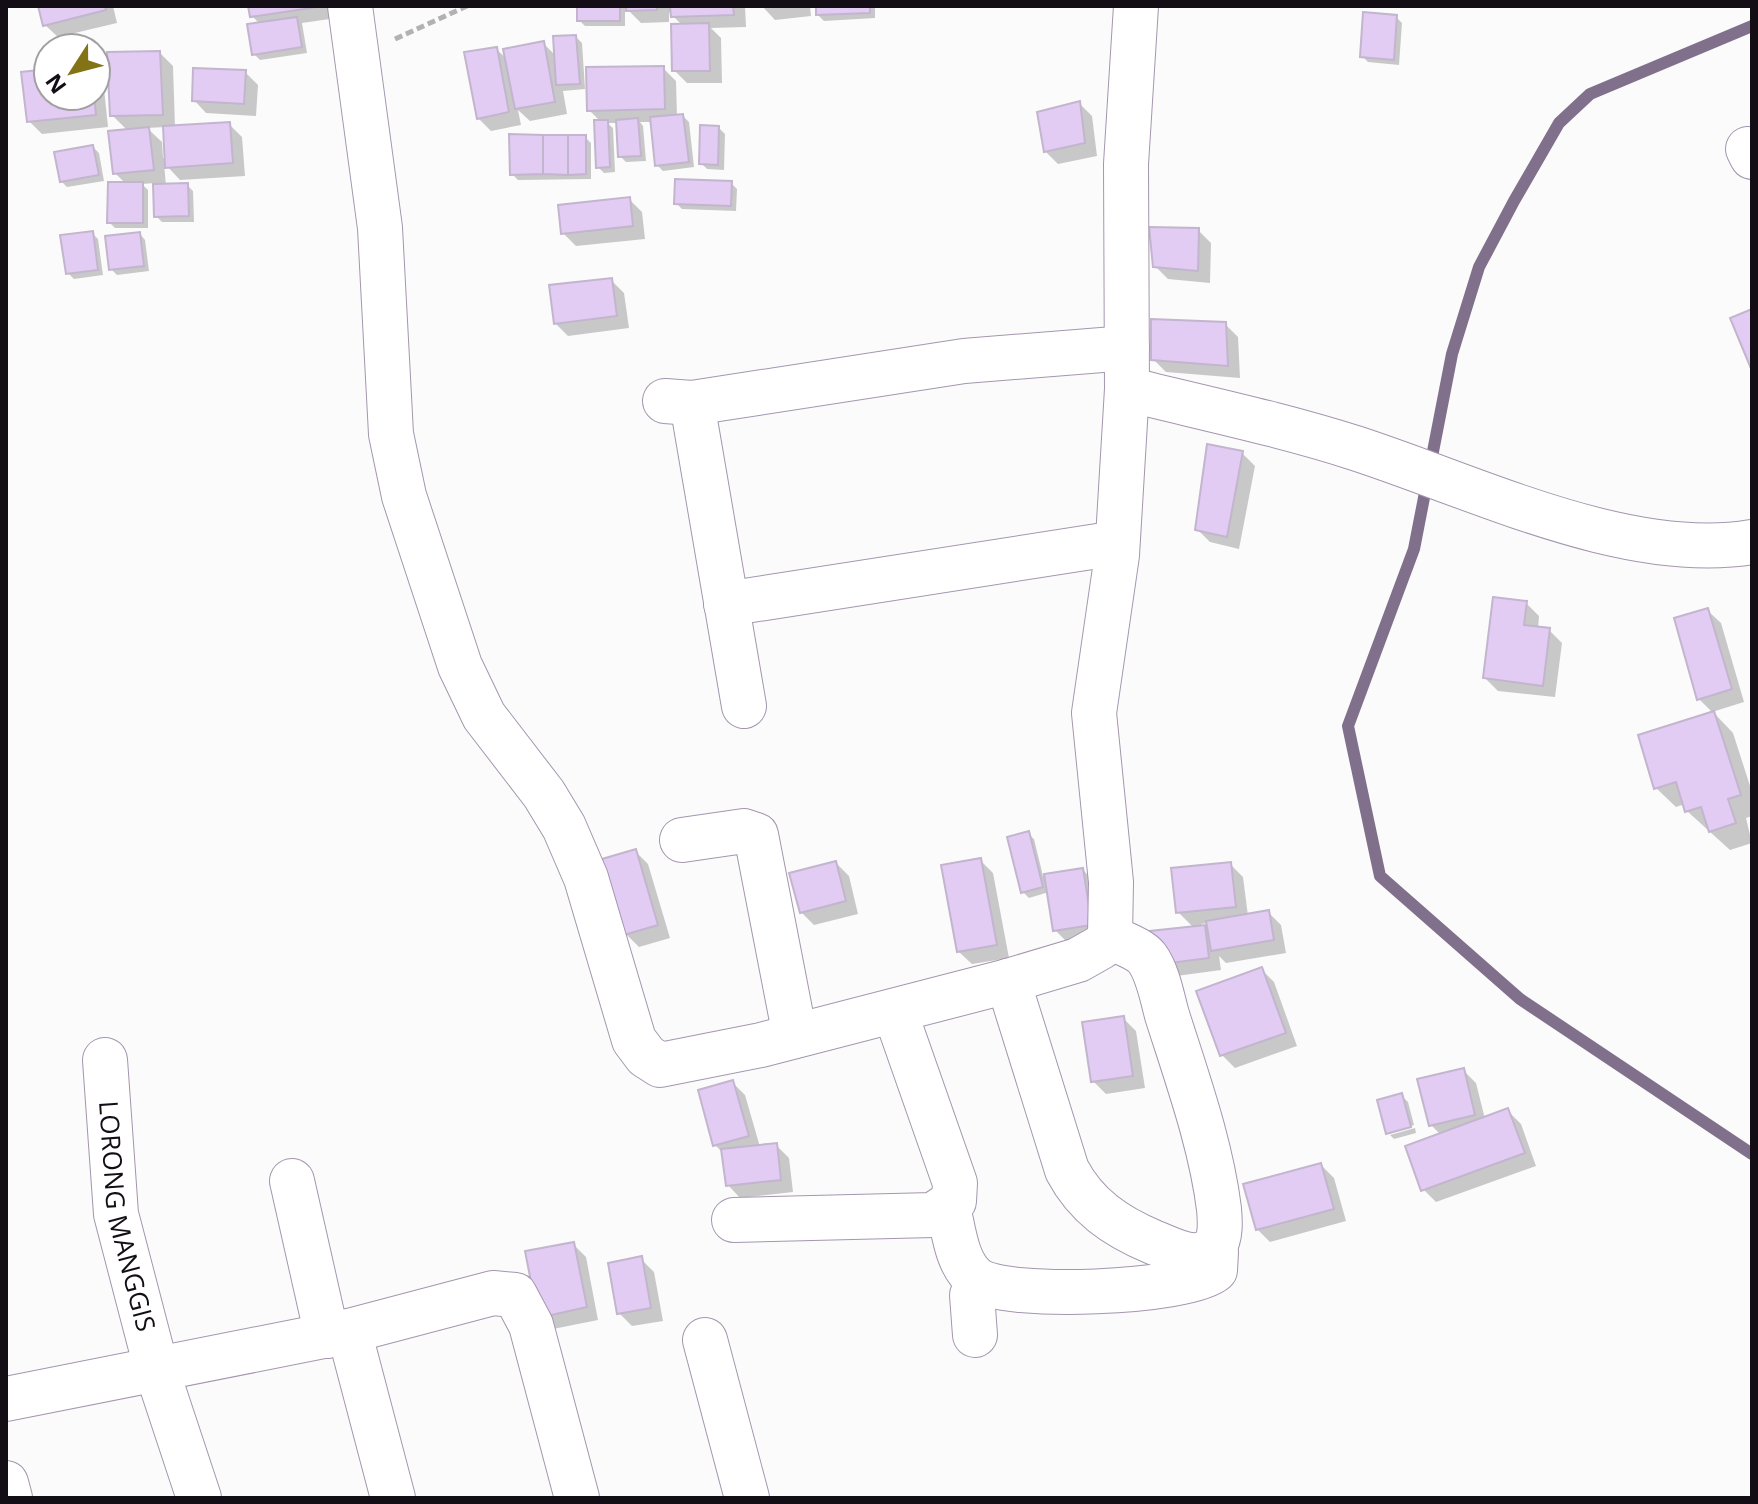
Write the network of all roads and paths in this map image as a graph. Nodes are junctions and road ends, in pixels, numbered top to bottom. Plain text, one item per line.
1 (350, 6) edge
2 (467, 6) edge
3 (1136, 6) edge
4 (359, 56) junction
5 (1127, 369) junction
6 (1752, 542) edge
7 (1117, 543) junction
8 (726, 604) junction
9 (744, 706) dead end
10 (682, 840) dead end
11 (1110, 937) junction
12 (1008, 981) junction
13 (895, 1012) junction
14 (795, 1036) junction
15 (105, 1060) dead end
16 (292, 1181) dead end
17 (948, 1207) junction
18 (734, 1220) dead end
19 (1215, 1246) junction
20 (979, 1281) junction
21 (338, 1334) junction
22 (975, 1335) dead end
23 (705, 1340) dead end
24 (157, 1371) junction
25 (6, 1399) edge
26 (6, 1483) edge
27 (10, 1498) edge
28 (199, 1498) edge
29 (393, 1498) edge
30 (577, 1498) edge
31 (747, 1498) edge

1 - 4 street
2 - 4 path
3 - 5 street
4 - 14 street
5 - 6 street
5 - 7 street
5 - 8 street
7 - 8 street
7 - 11 street
8 - 9 street
10 - 14 street
11 - 12 street
11 - 19 street
12 - 13 street
12 - 19 street
13 - 14 street
13 - 17 street
15 - 24 street, LORONG MANGGIS
16 - 21 street
17 - 18 street
17 - 20 street
19 - 20 street
20 - 22 street
21 - 24 street
21 - 29 street
21 - 30 street
23 - 31 street
24 - 25 street
24 - 28 street, LORONG MANGGIS
26 - 27 street

